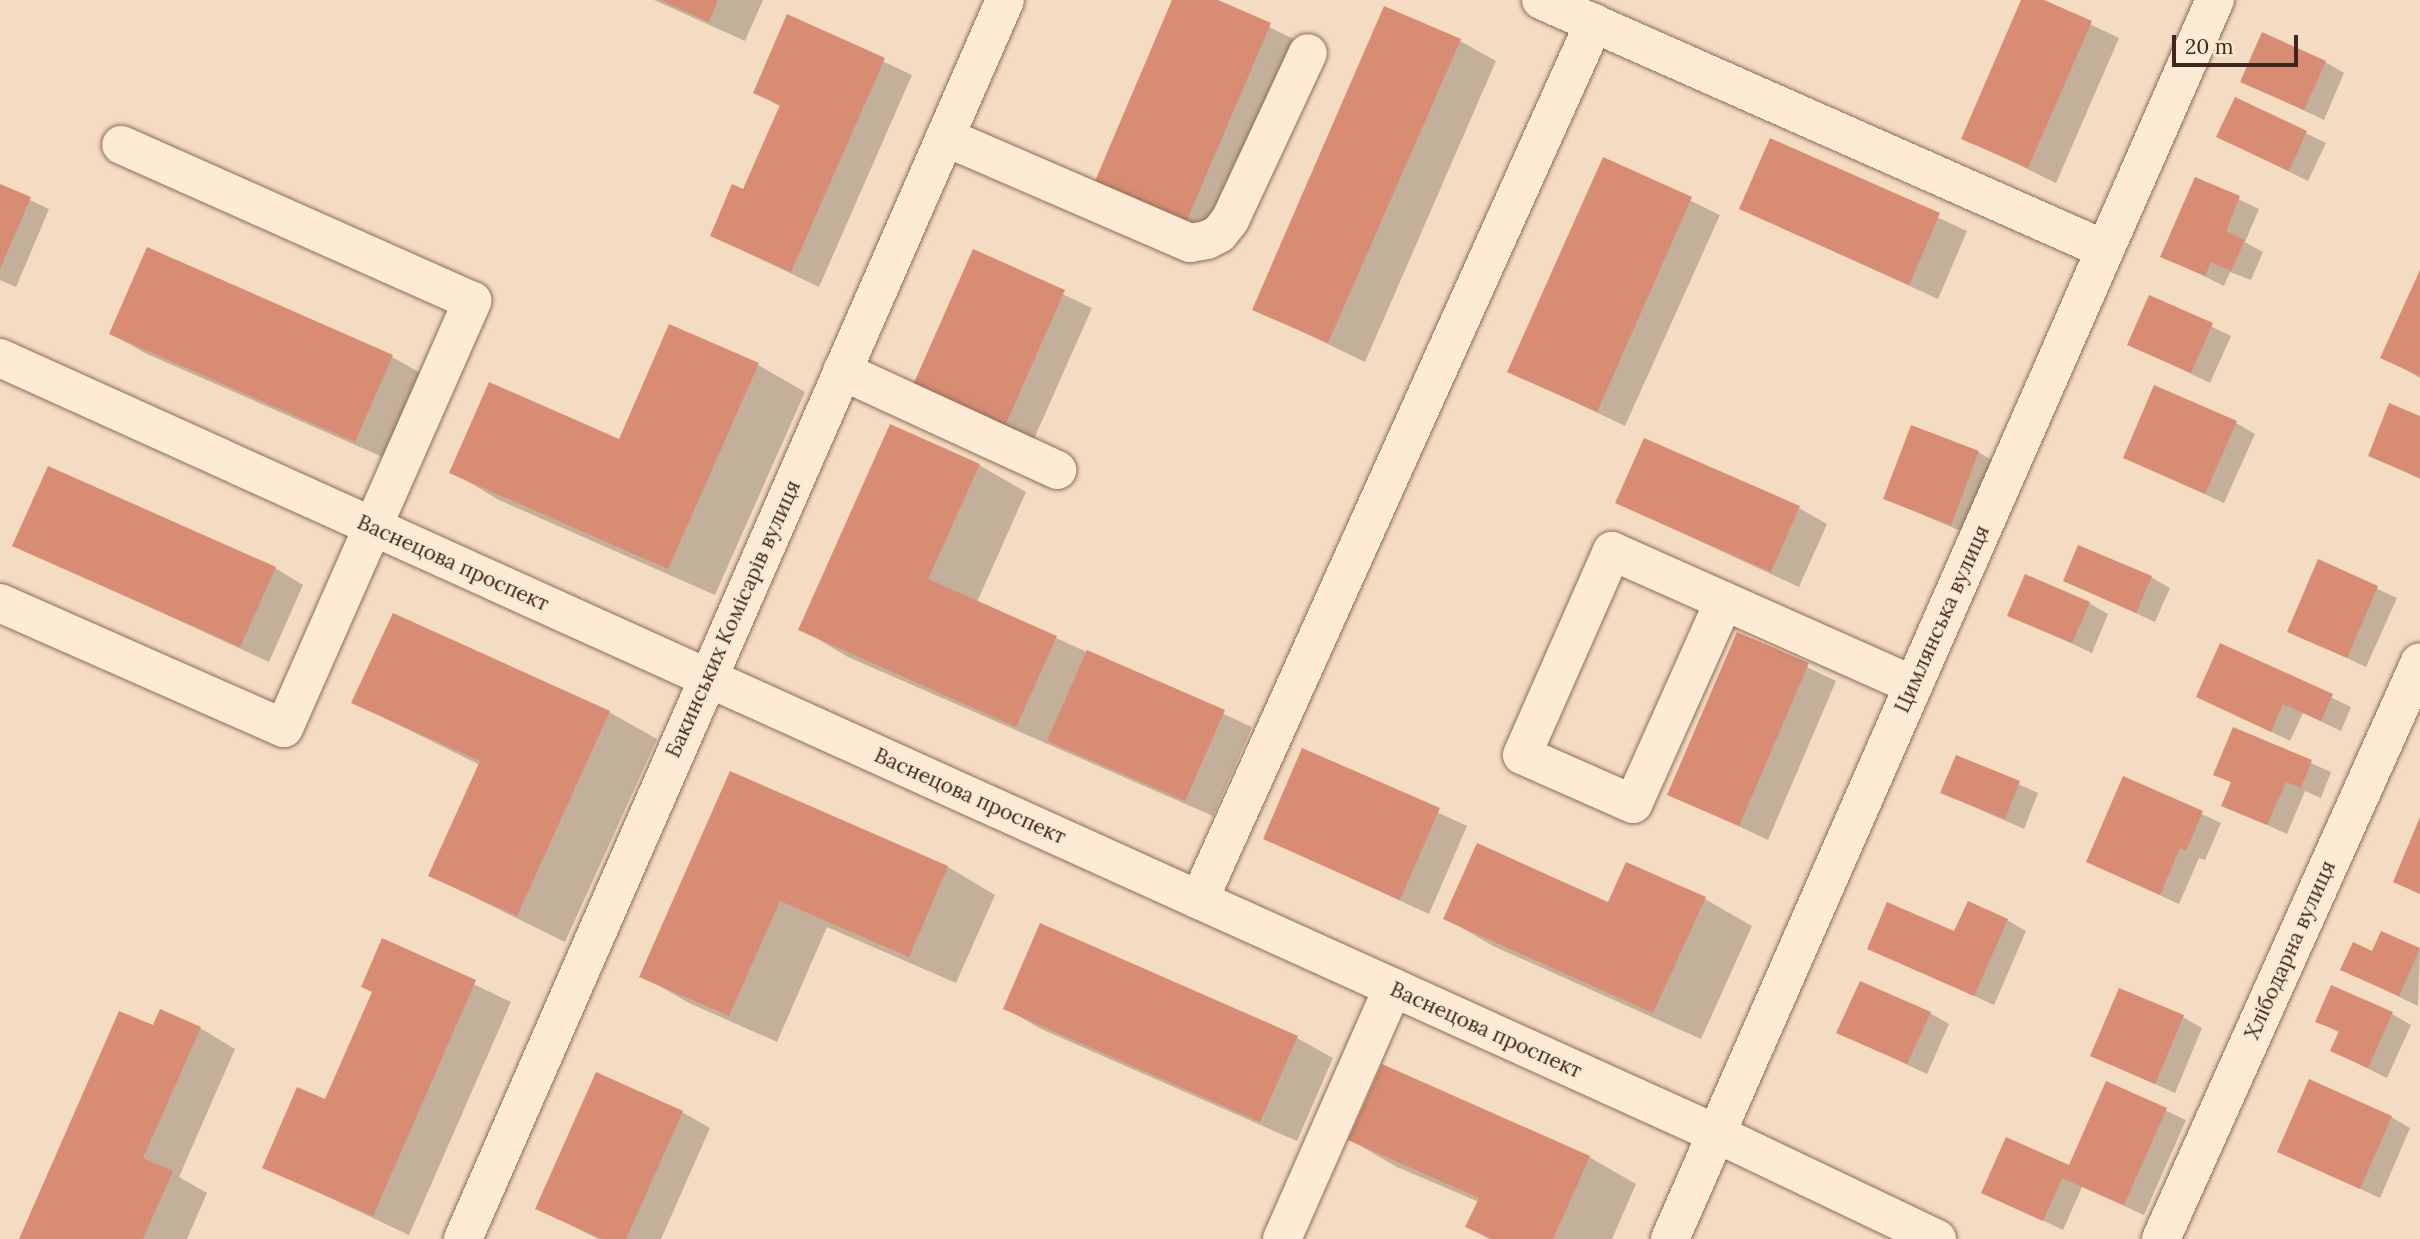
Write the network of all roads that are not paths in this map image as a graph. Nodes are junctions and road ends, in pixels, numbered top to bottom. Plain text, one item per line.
1 (1005, 0) edge
2 (1541, 0) edge
3 (2206, 3) edge
4 (1594, 23) junction
5 (1308, 53) dead end
6 (945, 137) junction
7 (121, 145) dead end
8 (2104, 250) junction
9 (0, 358) edge
10 (842, 371) junction
11 (1057, 470) dead end
12 (372, 526) junction
13 (1724, 601) junction
14 (0, 603) edge
15 (2420, 662) edge
16 (708, 678) junction
17 (1913, 685) junction
18 (1199, 900) junction
19 (1393, 987) junction
20 (1715, 1133) junction
21 (463, 1239) edge
22 (1282, 1239) edge
23 (1670, 1239) edge
24 (1937, 1239) edge
25 (2161, 1239) edge

1 - 6 street, Бакинських Комісарів вулиця
2 - 4 street
3 - 8 street, Цимлянська вулиця
4 - 8 street
4 - 18 street
5 - 6 street
6 - 10 street, Бакинських Комісарів вулиця
7 - 12 street
8 - 17 street, Цимлянська вулиця
9 - 12 street, Васнецова проспект
10 - 11 street
10 - 16 street, Бакинських Комісарів вулиця
12 - 14 street
12 - 16 street, Васнецова проспект
13 - 13 street
13 - 17 street
15 - 25 street, Хлібодарна вулиця
16 - 18 street, Васнецова проспект
16 - 21 street, Бакинських Комісарів вулиця
17 - 20 street, Цимлянська вулиця
18 - 19 street, Васнецова проспект
19 - 20 street, Васнецова проспект
19 - 22 street
20 - 23 street, Цимлянська вулиця
20 - 24 street, Васнецова проспект

